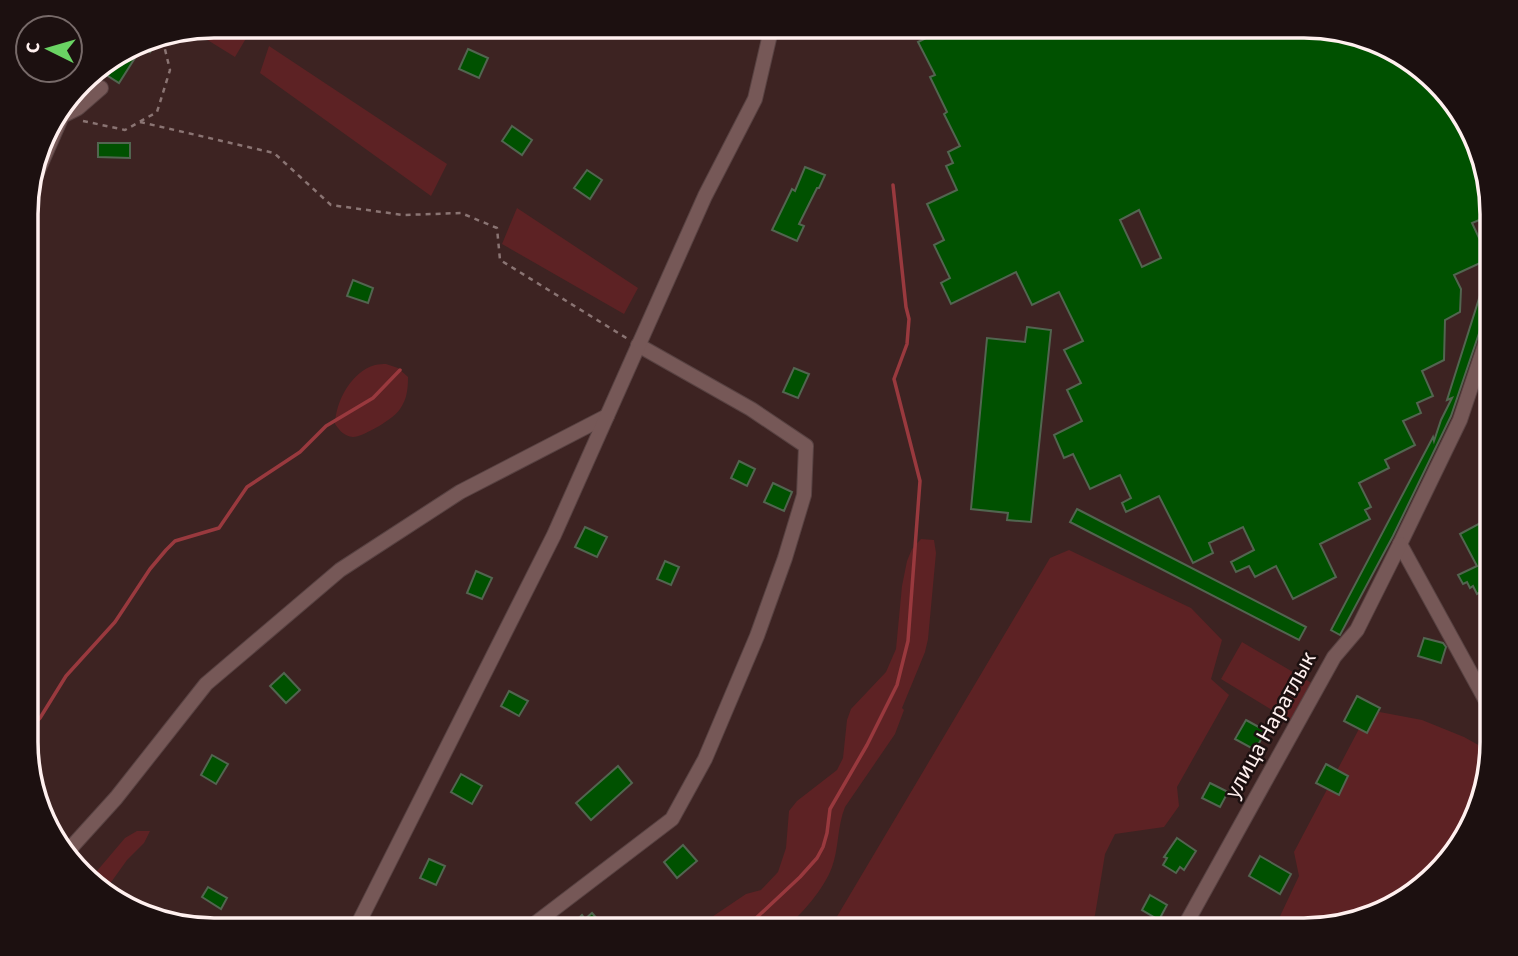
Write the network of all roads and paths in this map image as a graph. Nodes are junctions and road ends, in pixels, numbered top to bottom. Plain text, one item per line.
1 (769, 38) edge
2 (164, 46) edge
3 (101, 88) dead end
4 (73, 110) edge
5 (68, 117) edge
6 (140, 122) junction
7 (638, 345) junction
8 (1479, 363) edge
9 (607, 416) junction
10 (1400, 544) junction
11 (1479, 688) edge
12 (72, 845) edge
13 (1190, 917) edge
14 (361, 918) edge
15 (543, 918) edge

1 - 7 street
2 - 6 path
3 - 4 street
5 - 6 path
6 - 7 path
7 - 9 street
7 - 15 street
8 - 10 street, улица Наратлык
9 - 12 street
9 - 14 street
10 - 11 street
10 - 13 street, улица Наратлык

